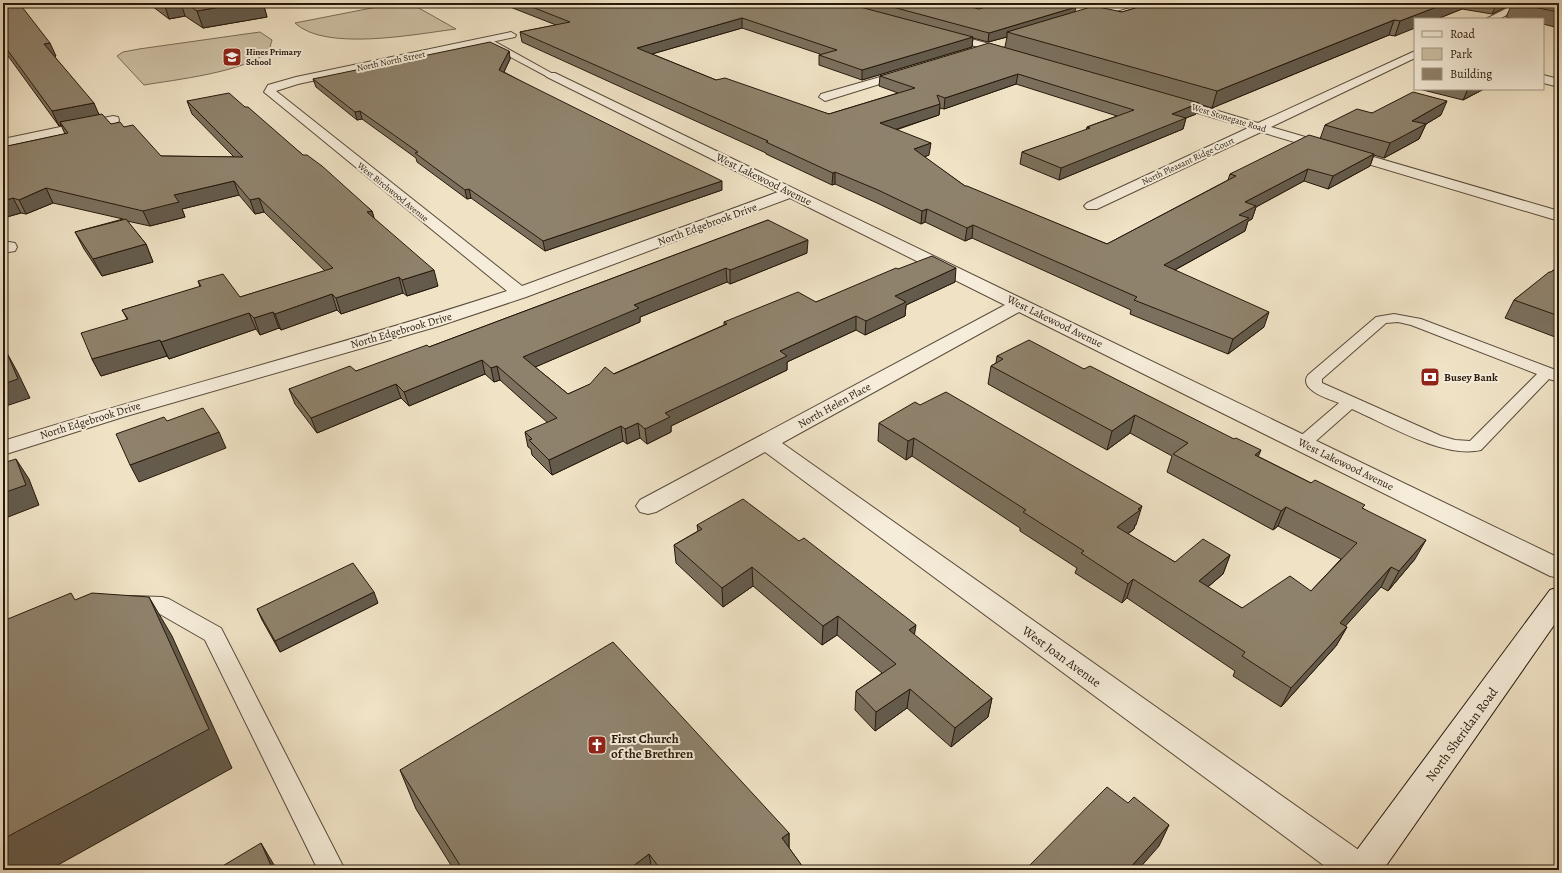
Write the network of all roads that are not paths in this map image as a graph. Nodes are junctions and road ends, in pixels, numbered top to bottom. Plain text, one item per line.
1 (1133, 3) edge
2 (1525, 3) edge
3 (1493, 18) edge
4 (1072, 21) edge
5 (928, 30) edge
6 (511, 35) dead end
7 (1011, 40) edge
8 (486, 41) junction
9 (988, 47) junction
10 (966, 54) edge
11 (1414, 54) edge
12 (1018, 56) edge
13 (922, 67) edge
14 (550, 75) joint
15 (1544, 79) edge
16 (1559, 83) edge
17 (272, 88) joint
18 (1154, 96) edge
19 (825, 97) dead end
20 (113, 120) dead end
21 (1259, 127) junction
22 (4, 142) edge
23 (792, 192) junction
24 (1092, 206) dead end
25 (1559, 216) edge
26 (520, 294) junction
27 (1020, 304) junction
28 (1553, 374) edge
29 (1350, 402) junction
30 (766, 442) junction
31 (1303, 443) junction
32 (3, 448) edge
33 (648, 506) dead end
34 (1559, 569) edge
35 (1559, 597) edge
36 (109, 609) edge
37 (332, 870) edge
38 (1358, 870) edge
39 (1363, 870) edge

1 - 4 street
2 - 3 street
5 - 9 street
6 - 8 street, North North Street
7 - 9 street
8 - 14 lane
8 - 17 street, North North Street
9 - 10 street
9 - 12 street
11 - 21 street, North Pleasant Ridge Court
13 - 19 street
14 - 23 street, West Lakewood Avenue
15 - 16 street
17 - 26 street, West Birchwood Avenue
18 - 21 street, West Stonegate Road
20 - 22 street
21 - 24 street, North Pleasant Ridge Court
21 - 25 street, West Stonegate Road
23 - 26 street, North Edgebrook Drive
23 - 27 street, West Lakewood Avenue
26 - 32 street, North Edgebrook Drive
27 - 30 street, North Helen Place
27 - 31 street, West Lakewood Avenue
28 - 29 lane
28 - 29 lane
29 - 31 lane
30 - 33 street, North Helen Place
30 - 38 street, West Joan Avenue
31 - 34 street, West Lakewood Avenue
35 - 39 street, North Sheridan Road
36 - 37 lane

